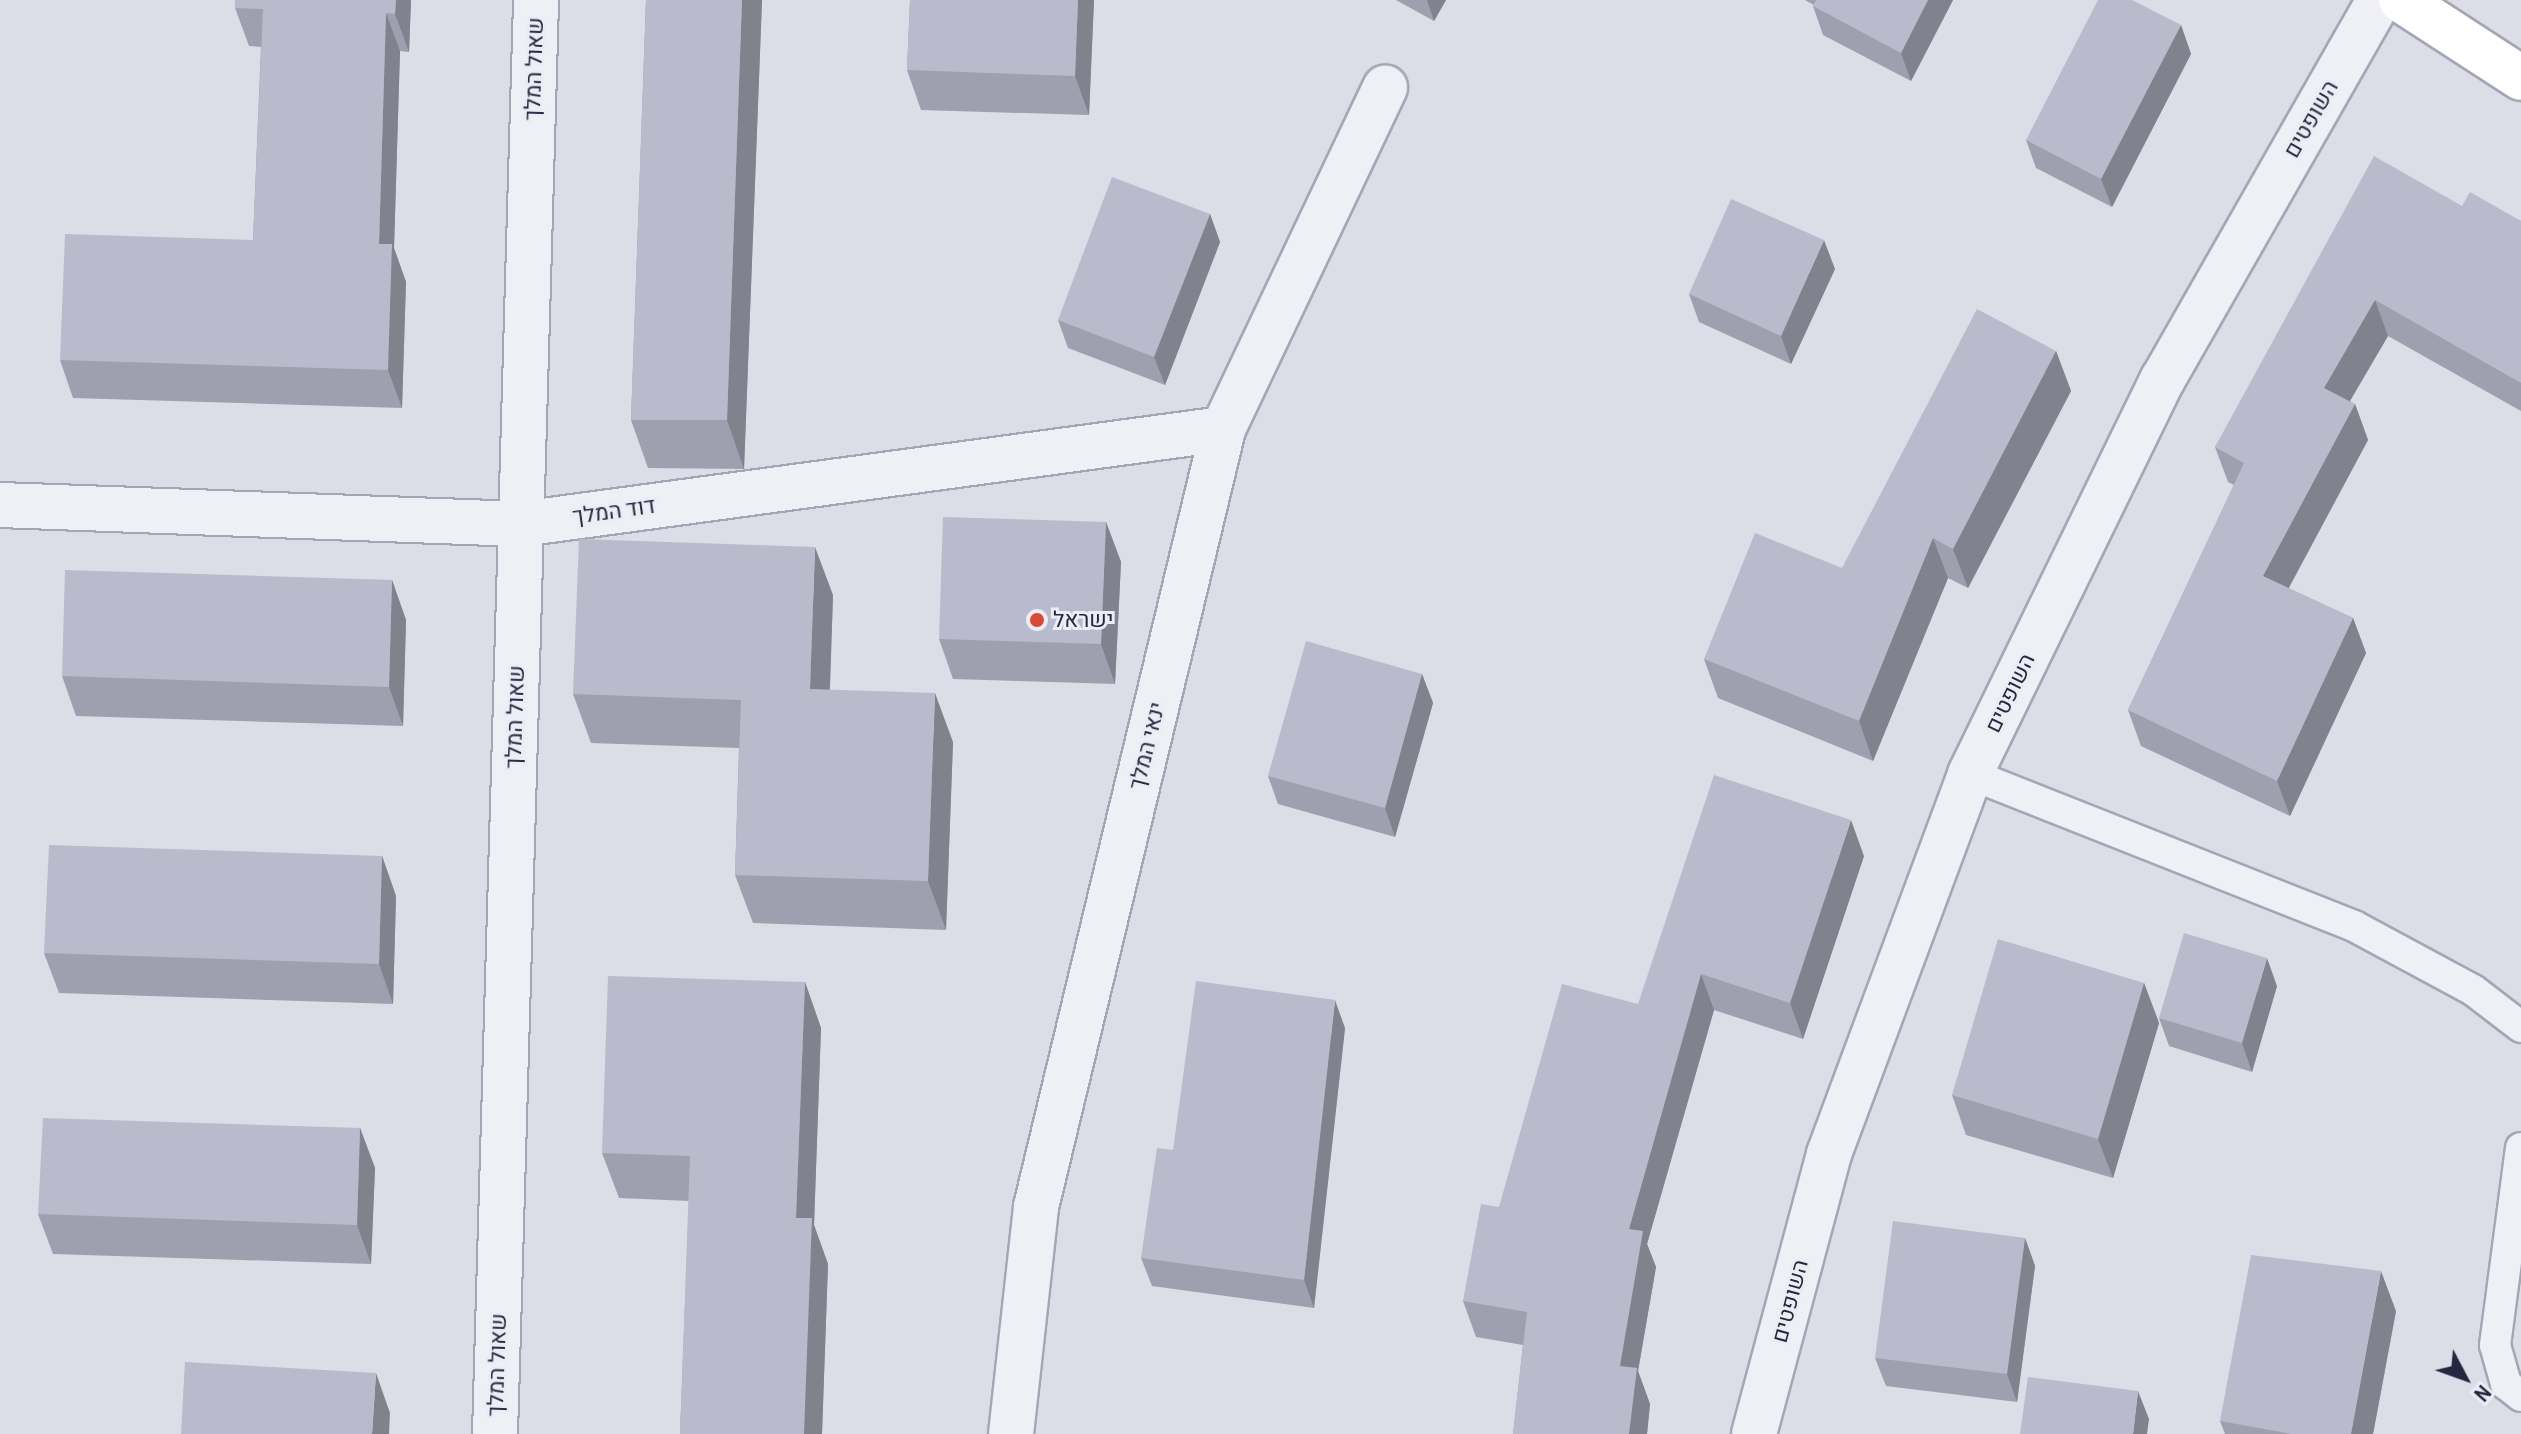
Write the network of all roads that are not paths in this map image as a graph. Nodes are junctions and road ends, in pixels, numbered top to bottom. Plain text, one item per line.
1 (536, 0) edge
2 (2379, 0) edge
3 (2401, 0) edge
4 (2521, 78) edge
5 (1385, 88) dead end
6 (1223, 429) junction
7 (0, 505) edge
8 (521, 524) junction
9 (1970, 774) junction
10 (2521, 1027) edge
11 (2521, 1148) edge
12 (2521, 1396) edge
13 (495, 1434) edge
14 (1011, 1434) edge
15 (1754, 1434) edge

1 - 8 street, שאול המלך
2 - 9 street, השופטים
3 - 4 street
5 - 6 street, ינאי המלך
6 - 8 street, דוד המלך
6 - 14 street, ינאי המלך
7 - 8 street, דוד המלך
8 - 13 street, שאול המלך
9 - 10 lane
9 - 15 street, השופטים
11 - 12 lane

